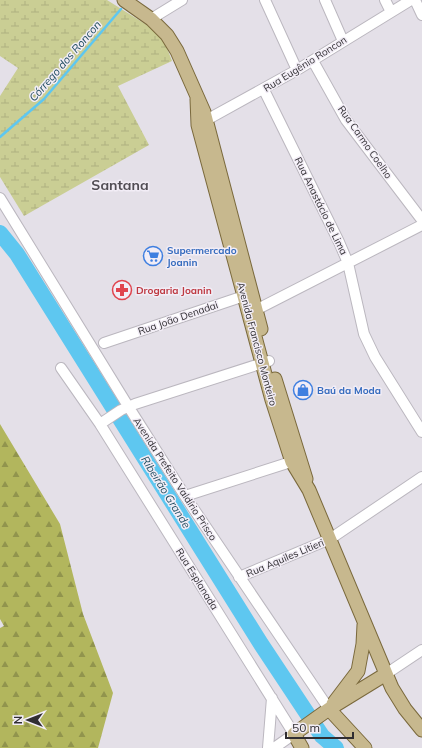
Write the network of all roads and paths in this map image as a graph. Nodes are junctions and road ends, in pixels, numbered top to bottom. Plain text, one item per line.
1 (182, 0) edge
2 (265, 0) edge
3 (325, 0) edge
4 (385, 0) edge
5 (411, 0) edge
6 (415, 0) edge
7 (131, 2) edge
8 (391, 12) junction
9 (422, 15) edge
10 (151, 19) junction
11 (343, 41) junction
12 (313, 61) junction
13 (297, 70) junction
14 (264, 90) junction
15 (202, 123) junction
16 (0, 198) edge
17 (422, 220) edge
18 (422, 225) edge
19 (348, 262) junction
20 (248, 295) junction
21 (252, 312) junction
22 (104, 343) dead end
23 (265, 363) junction
24 (62, 368) dead end
25 (124, 408) junction
26 (103, 422) junction
27 (422, 432) edge
28 (296, 461) junction
29 (422, 478) edge
30 (185, 496) junction
31 (330, 539) junction
32 (239, 577) junction
33 (364, 620) junction
34 (422, 650) edge
35 (386, 674) junction
36 (272, 698) junction
37 (325, 712) junction
38 (422, 730) edge
39 (294, 734) junction
40 (268, 748) edge
41 (274, 748) edge
42 (302, 748) edge
43 (366, 748) edge

1 - 10 street
2 - 13 street
3 - 11 street
4 - 8 street
5 - 8 street, Rua Eugênio Roncon
6 - 9 street
7 - 10 main road, Avenida Francisco Monteiro
8 - 11 street, Rua Eugênio Roncon
10 - 15 main road, Avenida Francisco Monteiro
11 - 12 street, Rua Eugênio Roncon
12 - 13 street, Rua Eugênio Roncon
12 - 17 street, Rua Carmo Coelho
13 - 14 street, Rua Eugênio Roncon
14 - 15 street, Rua Eugênio Roncon
14 - 19 street, Rua Anastácio de Lima
15 - 20 main road, Avenida Francisco Monteiro
16 - 25 street, Avenida Prefeito Valdírio Prisco
18 - 19 street
19 - 21 street
19 - 27 street, Rua Anastácio de Lima
20 - 21 main road, Avenida Francisco Monteiro
20 - 22 street, Rua João Denadai
21 - 23 main road, Avenida Francisco Monteiro
23 - 25 street
23 - 28 main road, Avenida Francisco Monteiro
24 - 26 street
25 - 26 street
25 - 30 street, Avenida Prefeito Valdírio Prisco
26 - 36 street, Rua Esplanada
28 - 30 street
28 - 31 main road, Avenida Francisco Monteiro
29 - 31 street, Rua Aquiles Litieri
30 - 32 street, Avenida Prefeito Valdírio Prisco
31 - 32 street, Rua Aquiles Litieri
31 - 33 main road, Avenida Francisco Monteiro
32 - 37 street, Avenida Prefeito Valdírio Prisco
33 - 35 main road, Avenida Francisco Monteiro
33 - 37 main road
34 - 35 street
35 - 37 main road
35 - 38 main road, Avenida Francisco Monteiro
36 - 39 street, Rua Esplanada
36 - 40 street
37 - 39 main road
37 - 43 main road, Avenida Prefeito Valdírio Prisco
39 - 41 street
39 - 42 main road

